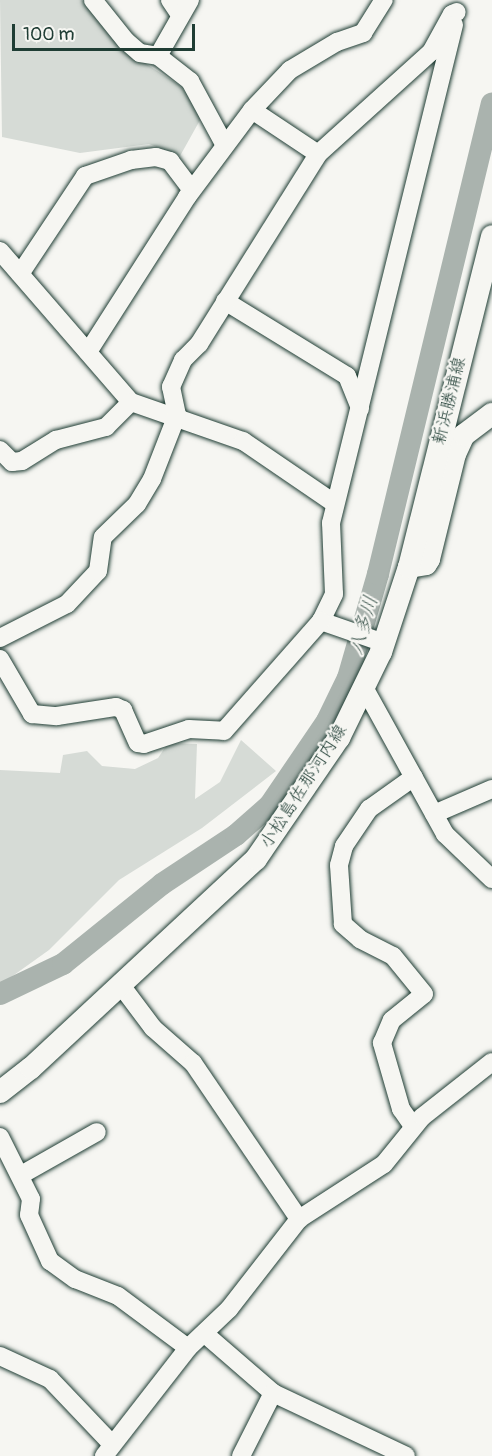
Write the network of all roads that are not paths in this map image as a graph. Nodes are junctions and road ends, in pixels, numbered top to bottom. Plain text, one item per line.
1 (93, 0) edge
2 (384, 0) edge
3 (180, 5) edge
4 (459, 6) edge
5 (158, 56) junction
6 (252, 110) junction
7 (224, 144) junction
8 (318, 154) junction
9 (192, 190) junction
10 (492, 236) edge
11 (0, 250) edge
12 (20, 274) junction
13 (225, 301) junction
14 (88, 352) junction
15 (131, 402) junction
16 (360, 409) junction
17 (492, 414) edge
18 (177, 415) junction
19 (0, 450) edge
20 (334, 503) junction
21 (409, 567) junction
22 (327, 625) junction
23 (0, 638) edge
24 (381, 641) junction
25 (0, 659) edge
26 (365, 689) junction
27 (414, 777) junction
28 (492, 789) edge
29 (434, 814) junction
30 (492, 879) edge
31 (120, 984) junction
32 (492, 1062) edge
33 (0, 1092) edge
34 (413, 1126) junction
35 (97, 1132) dead end
36 (0, 1137) edge
37 (21, 1175) junction
38 (299, 1219) junction
39 (205, 1334) junction
40 (188, 1348) junction
41 (0, 1356) edge
42 (273, 1393) junction
43 (108, 1450) edge
44 (241, 1456) edge
45 (406, 1456) edge

1 - 5 street
2 - 6 street
3 - 5 street
4 - 8 street
4 - 16 street
5 - 7 street
6 - 7 street
6 - 8 street
7 - 9 street
8 - 13 street
9 - 12 street
9 - 14 street
10 - 21 main road, 新浜勝浦線
11 - 12 street
12 - 14 street
13 - 16 street
13 - 18 street
14 - 15 street
15 - 18 street
15 - 19 street
16 - 20 street
17 - 21 main road
18 - 20 street
18 - 23 street
20 - 22 street
21 - 24 main road, 小松島佐那河内線
22 - 24 street
22 - 25 street
24 - 26 main road, 小松島佐那河内線
26 - 27 street
26 - 31 main road, 小松島佐那河内線
27 - 29 street
27 - 34 street
28 - 29 street
29 - 30 street
31 - 33 main road, 小松島佐那河内線
31 - 38 street
32 - 34 street
34 - 38 street
35 - 37 street
36 - 37 street
37 - 40 street
38 - 39 street
39 - 40 street
39 - 42 street
40 - 43 street
41 - 43 street
42 - 44 street
42 - 45 street

